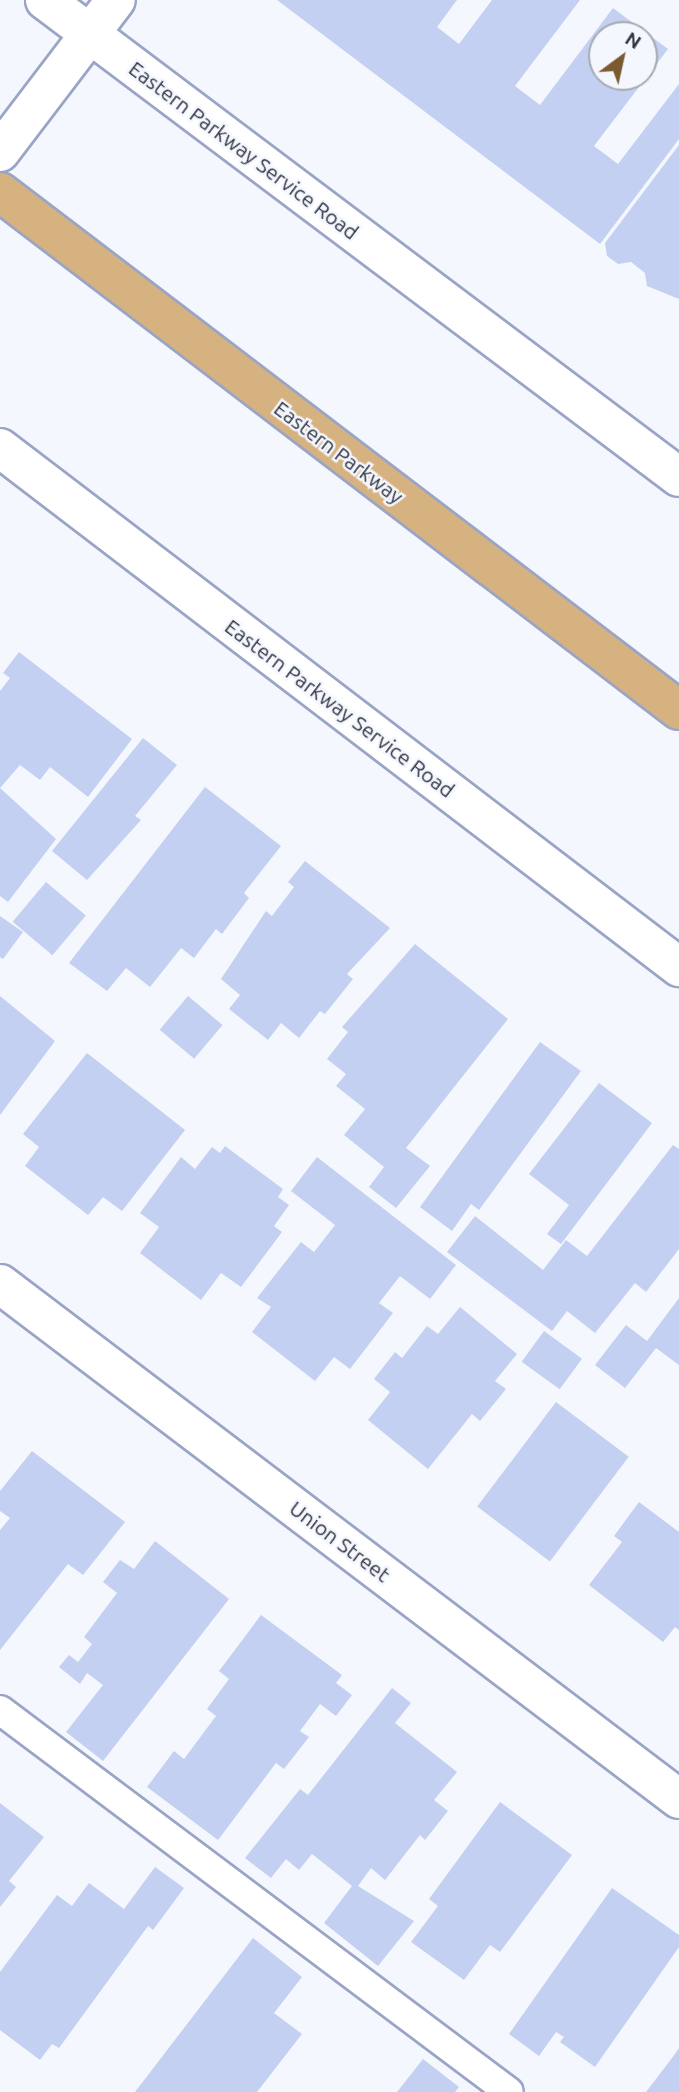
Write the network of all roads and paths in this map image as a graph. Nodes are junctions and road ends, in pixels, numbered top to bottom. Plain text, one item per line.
1 (45, 0) edge
2 (116, 0) edge
3 (90, 34) junction
4 (0, 152) edge
5 (0, 192) edge
6 (0, 448) edge
7 (679, 477) edge
8 (679, 710) edge
9 (679, 967) edge
10 (0, 1284) edge
11 (0, 1710) edge
12 (679, 1798) edge
13 (509, 2092) edge

1 - 3 street, Eastern Parkway Service Road
2 - 3 street
3 - 4 street
3 - 7 street, Eastern Parkway Service Road
5 - 8 main road, Eastern Parkway
6 - 9 street, Eastern Parkway Service Road
10 - 12 street, Union Street
11 - 13 lane

